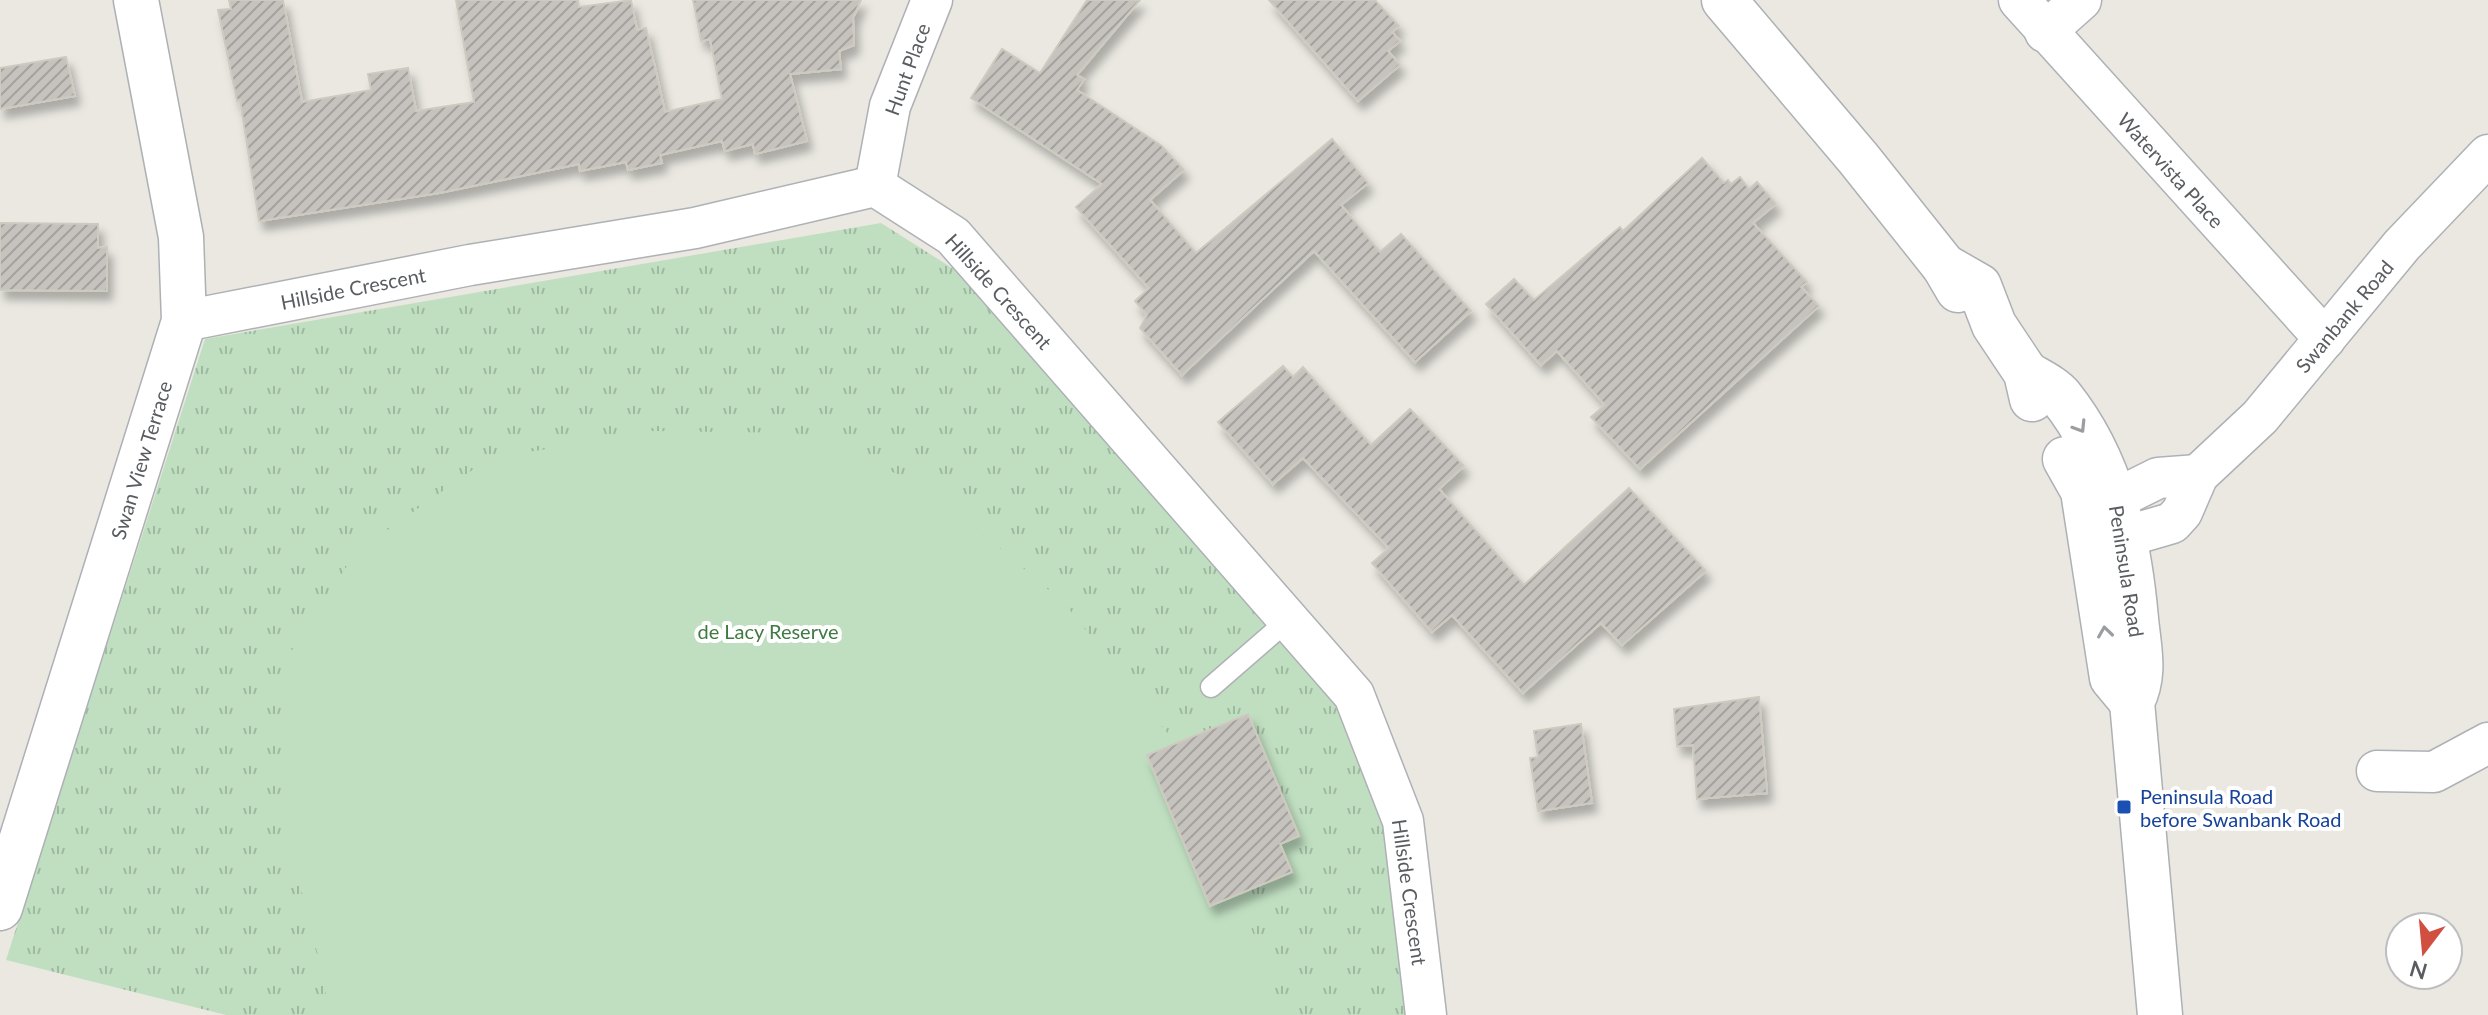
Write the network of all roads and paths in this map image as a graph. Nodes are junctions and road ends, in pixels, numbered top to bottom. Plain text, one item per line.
1 (136, 0) edge
2 (932, 0) edge
3 (1724, 0) edge
4 (2019, 0) edge
5 (2081, 0) edge
6 (2045, 32) junction
7 (2488, 155) edge
8 (875, 186) junction
9 (184, 321) junction
10 (2325, 339) junction
11 (2105, 524) junction
12 (1288, 620) junction
13 (1211, 687) dead end
14 (2488, 743) edge
15 (2377, 771) dead end
16 (0, 908) edge
17 (1426, 1015) edge
18 (2160, 1015) edge

1 - 9 street, Swan View Terrace
2 - 8 street, Hunt Place
3 - 11 street, Peninsula Road
4 - 6 street, Watervista Place
5 - 6 street
6 - 10 street, Watervista Place
7 - 10 street, Swanbank Road
8 - 9 street, Hillside Crescent
8 - 12 street, Hillside Crescent
9 - 16 street, Swan View Terrace
10 - 11 street, Swanbank Road
11 - 18 street, Peninsula Road
12 - 13 lane
12 - 17 street, Hillside Crescent
14 - 15 street

